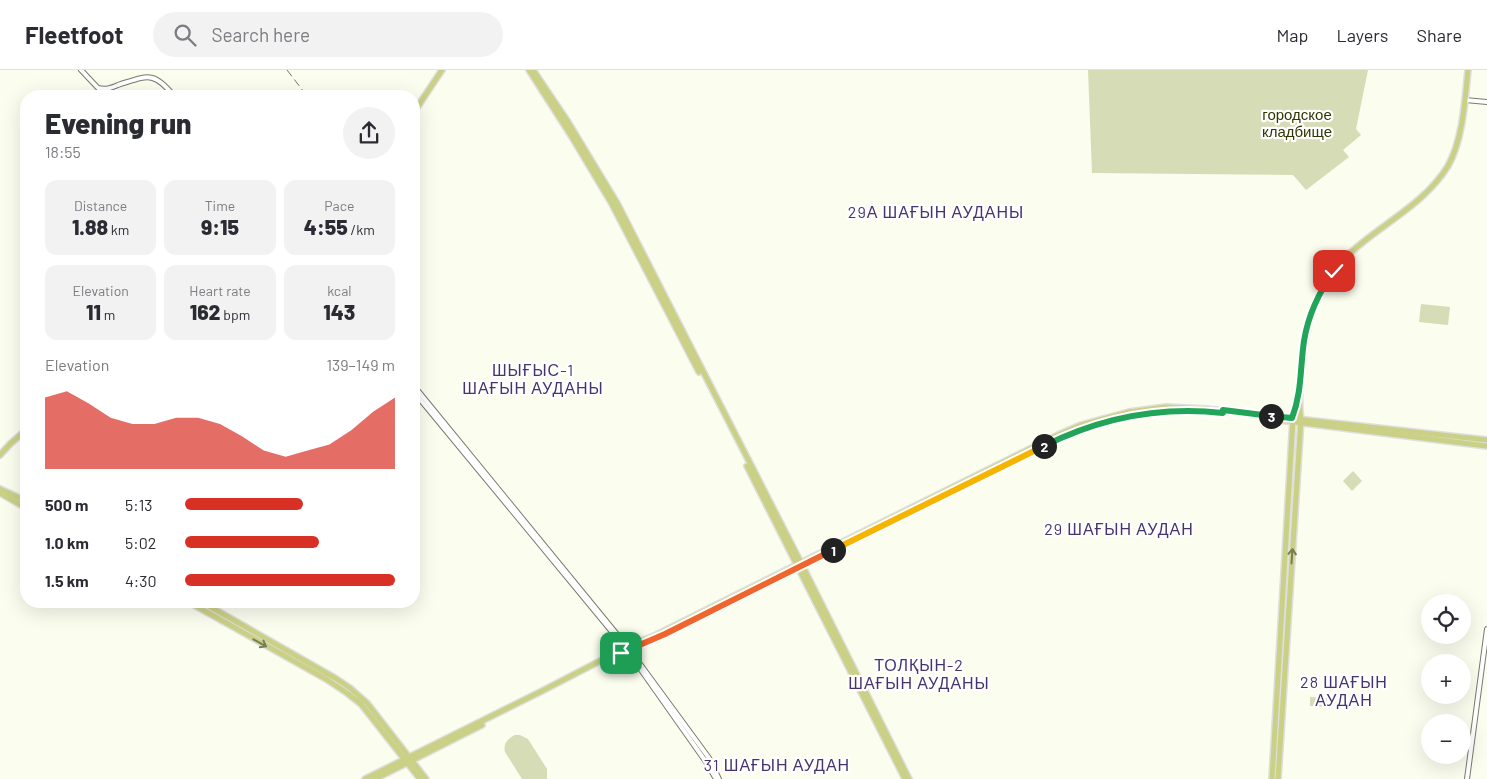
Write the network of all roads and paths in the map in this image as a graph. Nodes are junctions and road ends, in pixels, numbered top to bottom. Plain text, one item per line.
1 (81, 70) edge
2 (442, 70) edge
3 (529, 70) edge
4 (533, 70) edge
5 (1468, 70) edge
6 (169, 90) edge
7 (1465, 100) junction
8 (1487, 102) edge
9 (420, 103) edge
10 (682, 332) junction
11 (420, 393) edge
12 (420, 399) edge
13 (1298, 402) junction
14 (1293, 420) junction
15 (1300, 421) junction
16 (20, 435) edge
17 (1487, 440) edge
18 (1487, 446) edge
19 (0, 455) edge
20 (0, 489) edge
21 (0, 493) edge
22 (20, 498) edge
23 (20, 505) edge
24 (800, 565) junction
25 (199, 608) edge
26 (212, 608) edge
27 (1487, 628) edge
28 (627, 648) junction
29 (878, 721) junction
30 (408, 760) junction
31 (365, 779) edge
32 (375, 779) edge
33 (420, 779) edge
34 (426, 779) edge
35 (717, 779) edge
36 (905, 779) edge
37 (909, 779) edge
38 (1272, 779) edge
39 (1278, 779) edge
40 (1467, 779) edge

1 - 6 street
2 - 9 main road
3 - 10 main road
4 - 10 main road
5 - 7 main road
7 - 8 street
7 - 13 main road
10 - 24 main road
11 - 28 street
12 - 28 street
13 - 14 main road
13 - 15 main road
14 - 15 main road
14 - 24 main road
14 - 38 main road
15 - 17 main road
15 - 18 main road
39 -> 15 main road
16 - 19 main road
20 - 22 main road
21 - 23 main road
24 - 28 main road
24 - 29 main road
25 -> 30 main road
26 - 30 main road
27 - 40 street
28 - 30 main road
28 - 35 street
29 - 36 main road
29 - 37 main road
30 - 31 main road
30 - 32 main road
30 - 33 main road
30 - 34 main road

